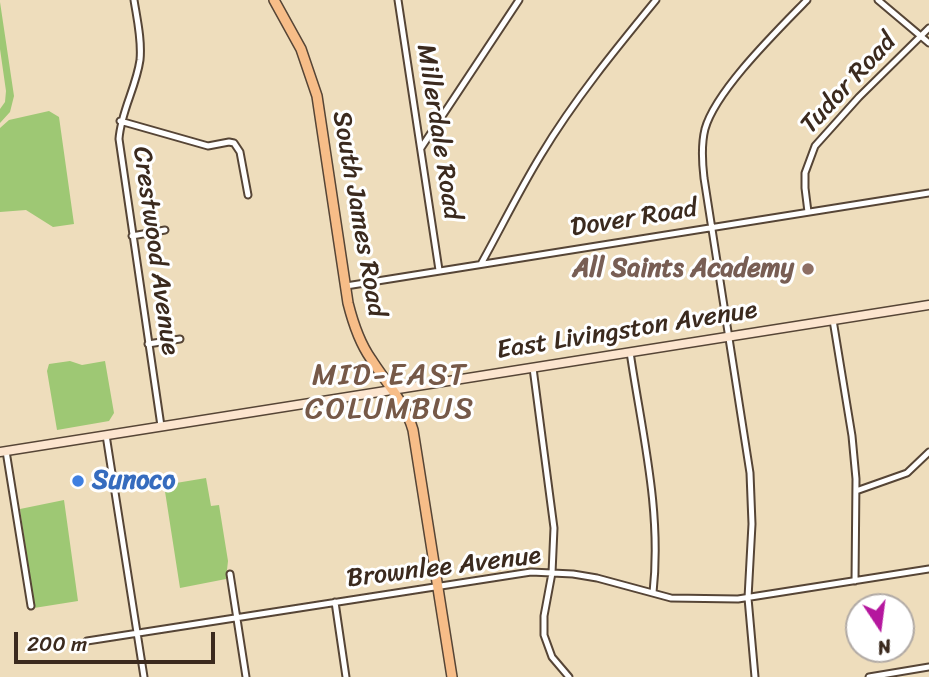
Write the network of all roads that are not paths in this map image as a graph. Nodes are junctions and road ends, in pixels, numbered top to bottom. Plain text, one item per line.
1 (134, 0) edge
2 (274, 0) edge
3 (398, 0) edge
4 (519, 0) edge
5 (656, 0) edge
6 (807, 0) edge
7 (878, 0) edge
8 (929, 28) edge
9 (921, 36) junction
10 (929, 43) edge
11 (120, 121) junction
12 (421, 148) junction
13 (929, 193) edge
14 (248, 195) dead end
15 (808, 212) junction
16 (711, 227) junction
17 (165, 230) dead end
18 (132, 236) junction
19 (481, 264) junction
20 (439, 270) junction
21 (346, 286) junction
22 (929, 305) edge
23 (833, 320) junction
24 (729, 337) junction
25 (180, 339) dead end
26 (148, 344) junction
27 (630, 352) junction
28 (533, 368) junction
29 (392, 388) junction
30 (161, 426) junction
31 (106, 435) junction
32 (3, 452) edge
33 (929, 452) edge
34 (856, 491) junction
35 (929, 569) edge
36 (552, 573) junction
37 (230, 574) dead end
38 (855, 581) junction
39 (438, 585) junction
40 (653, 593) junction
41 (748, 598) junction
42 (335, 602) junction
43 (31, 606) dead end
44 (237, 617) junction
45 (138, 633) junction
46 (87, 641) dead end
47 (929, 667) edge
48 (144, 677) edge
49 (246, 677) edge
50 (346, 677) edge
51 (452, 677) edge
52 (569, 677) edge
53 (755, 677) edge
54 (869, 677) edge

1 - 11 street, Crestwood Avenue
2 - 21 main road, South James Road
3 - 12 street, Millerdale Road
4 - 12 street
5 - 19 street
6 - 16 street
7 - 9 street
8 - 9 street, Tudor Road
9 - 10 street
9 - 15 street, Tudor Road
11 - 14 street
11 - 18 street, Crestwood Avenue
12 - 20 street, Millerdale Road
13 - 15 street, Dover Road
15 - 16 street, Dover Road
16 - 19 street, Dover Road
16 - 24 street
17 - 18 street
18 - 26 street, Crestwood Avenue
19 - 20 street, Dover Road
20 - 21 street, Dover Road
21 - 29 main road, South James Road
22 - 23 main road, East Livingston Avenue
23 - 24 main road, East Livingston Avenue
23 - 34 street
24 - 27 main road, East Livingston Avenue
24 - 41 street
25 - 26 street
26 - 30 street, Crestwood Avenue
27 - 28 main road, East Livingston Avenue
27 - 40 street
28 - 29 main road, East Livingston Avenue
28 - 36 street
29 - 30 main road, East Livingston Avenue
29 - 39 main road, South James Road
30 - 31 main road, East Livingston Avenue
31 - 32 main road, East Livingston Avenue
31 - 45 street
32 - 43 street
33 - 34 street
34 - 38 street
35 - 38 street, Brownlee Avenue
36 - 39 street, Brownlee Avenue
36 - 40 street, Brownlee Avenue
36 - 52 street
37 - 44 street
38 - 41 street, Brownlee Avenue
39 - 42 street, Brownlee Avenue
39 - 51 main road, South James Road
40 - 41 street, Brownlee Avenue
41 - 53 street
42 - 44 street, Brownlee Avenue
42 - 50 street
44 - 45 street, Brownlee Avenue
44 - 49 street
45 - 46 street, Brownlee Avenue
45 - 48 street
47 - 54 street

